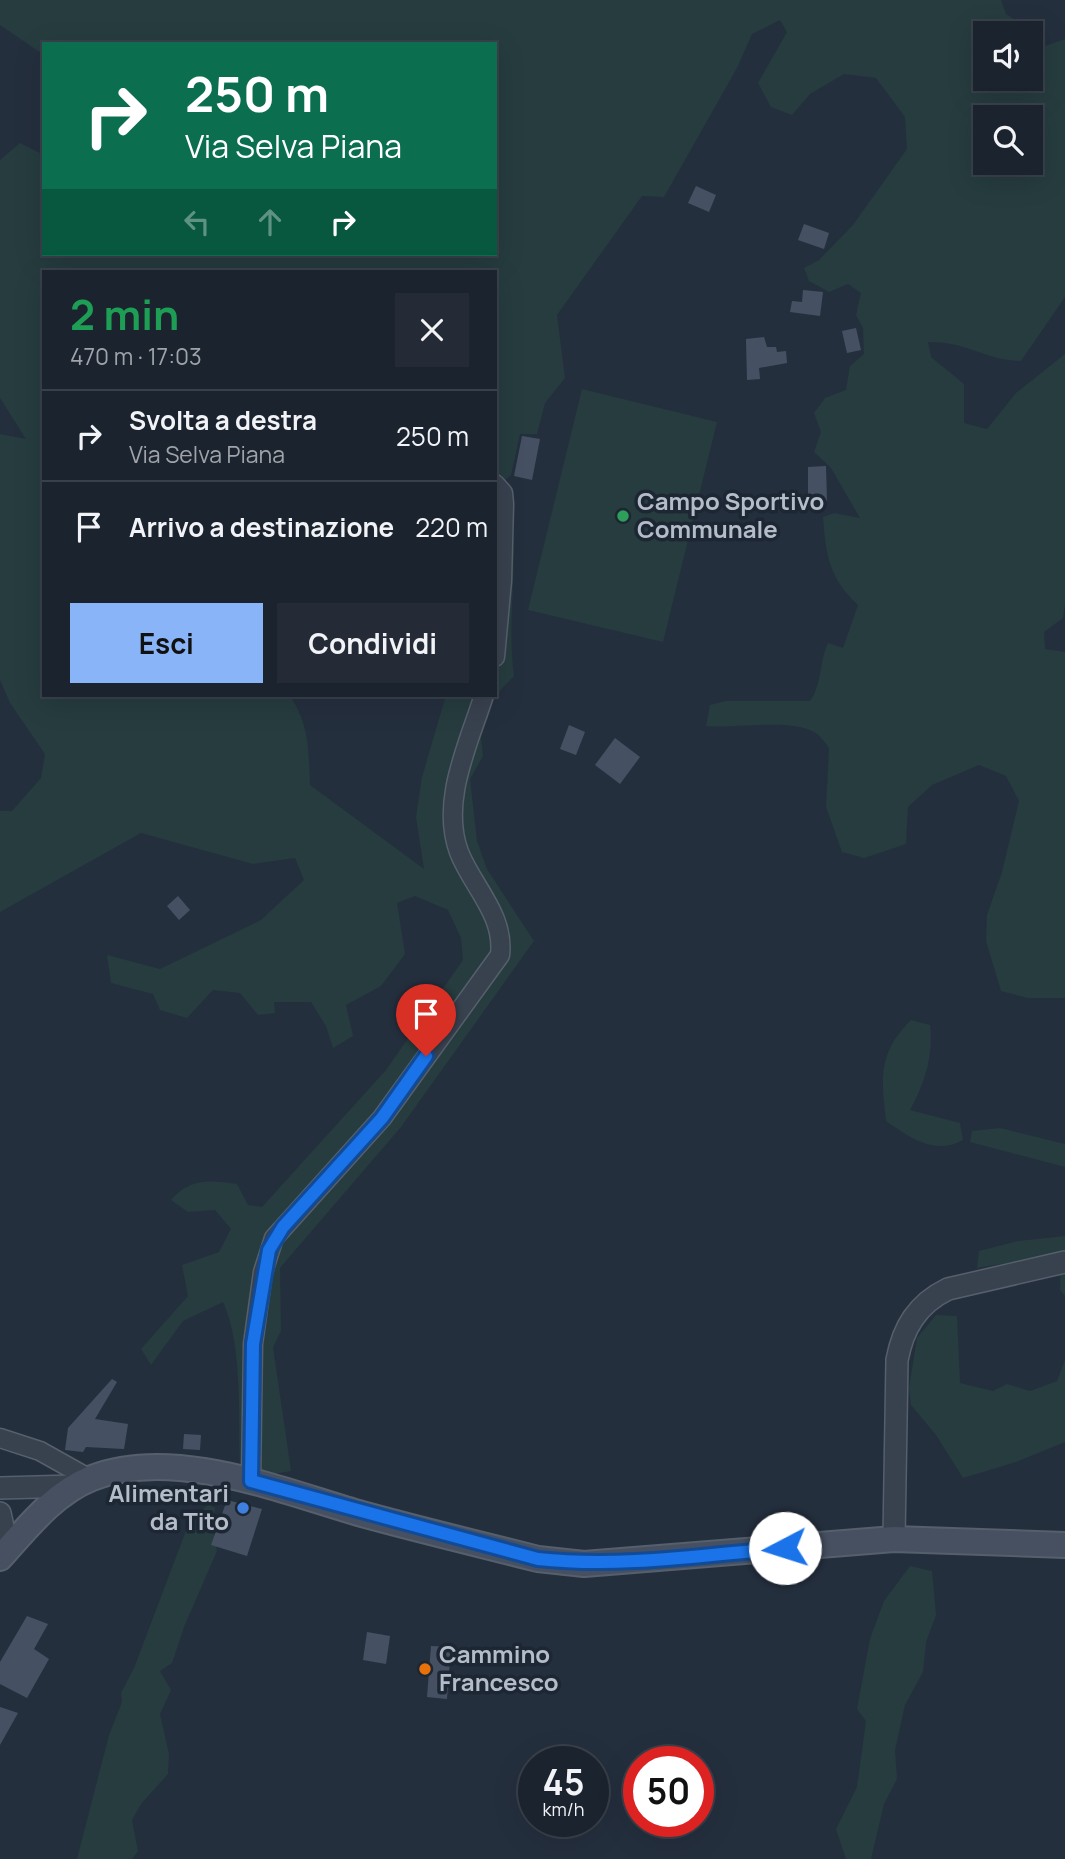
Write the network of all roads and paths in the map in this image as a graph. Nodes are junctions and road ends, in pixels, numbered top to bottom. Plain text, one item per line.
1 (497, 486) edge
2 (497, 626) edge
3 (483, 697) edge
4 (1065, 1262) edge
5 (0, 1438) edge
6 (251, 1481) junction
7 (82, 1483) junction
8 (5, 1488) edge
9 (0, 1513) edge
10 (32, 1524) junction
11 (894, 1539) junction
12 (1065, 1545) edge
13 (1, 1556) edge

1 - 2 street
3 - 6 street
4 - 11 street
5 - 7 street
6 - 7 main road
6 - 11 main road
7 - 8 street
7 - 10 main road
8 - 10 street
9 - 10 street
9 - 13 street
10 - 13 main road
11 - 12 main road

